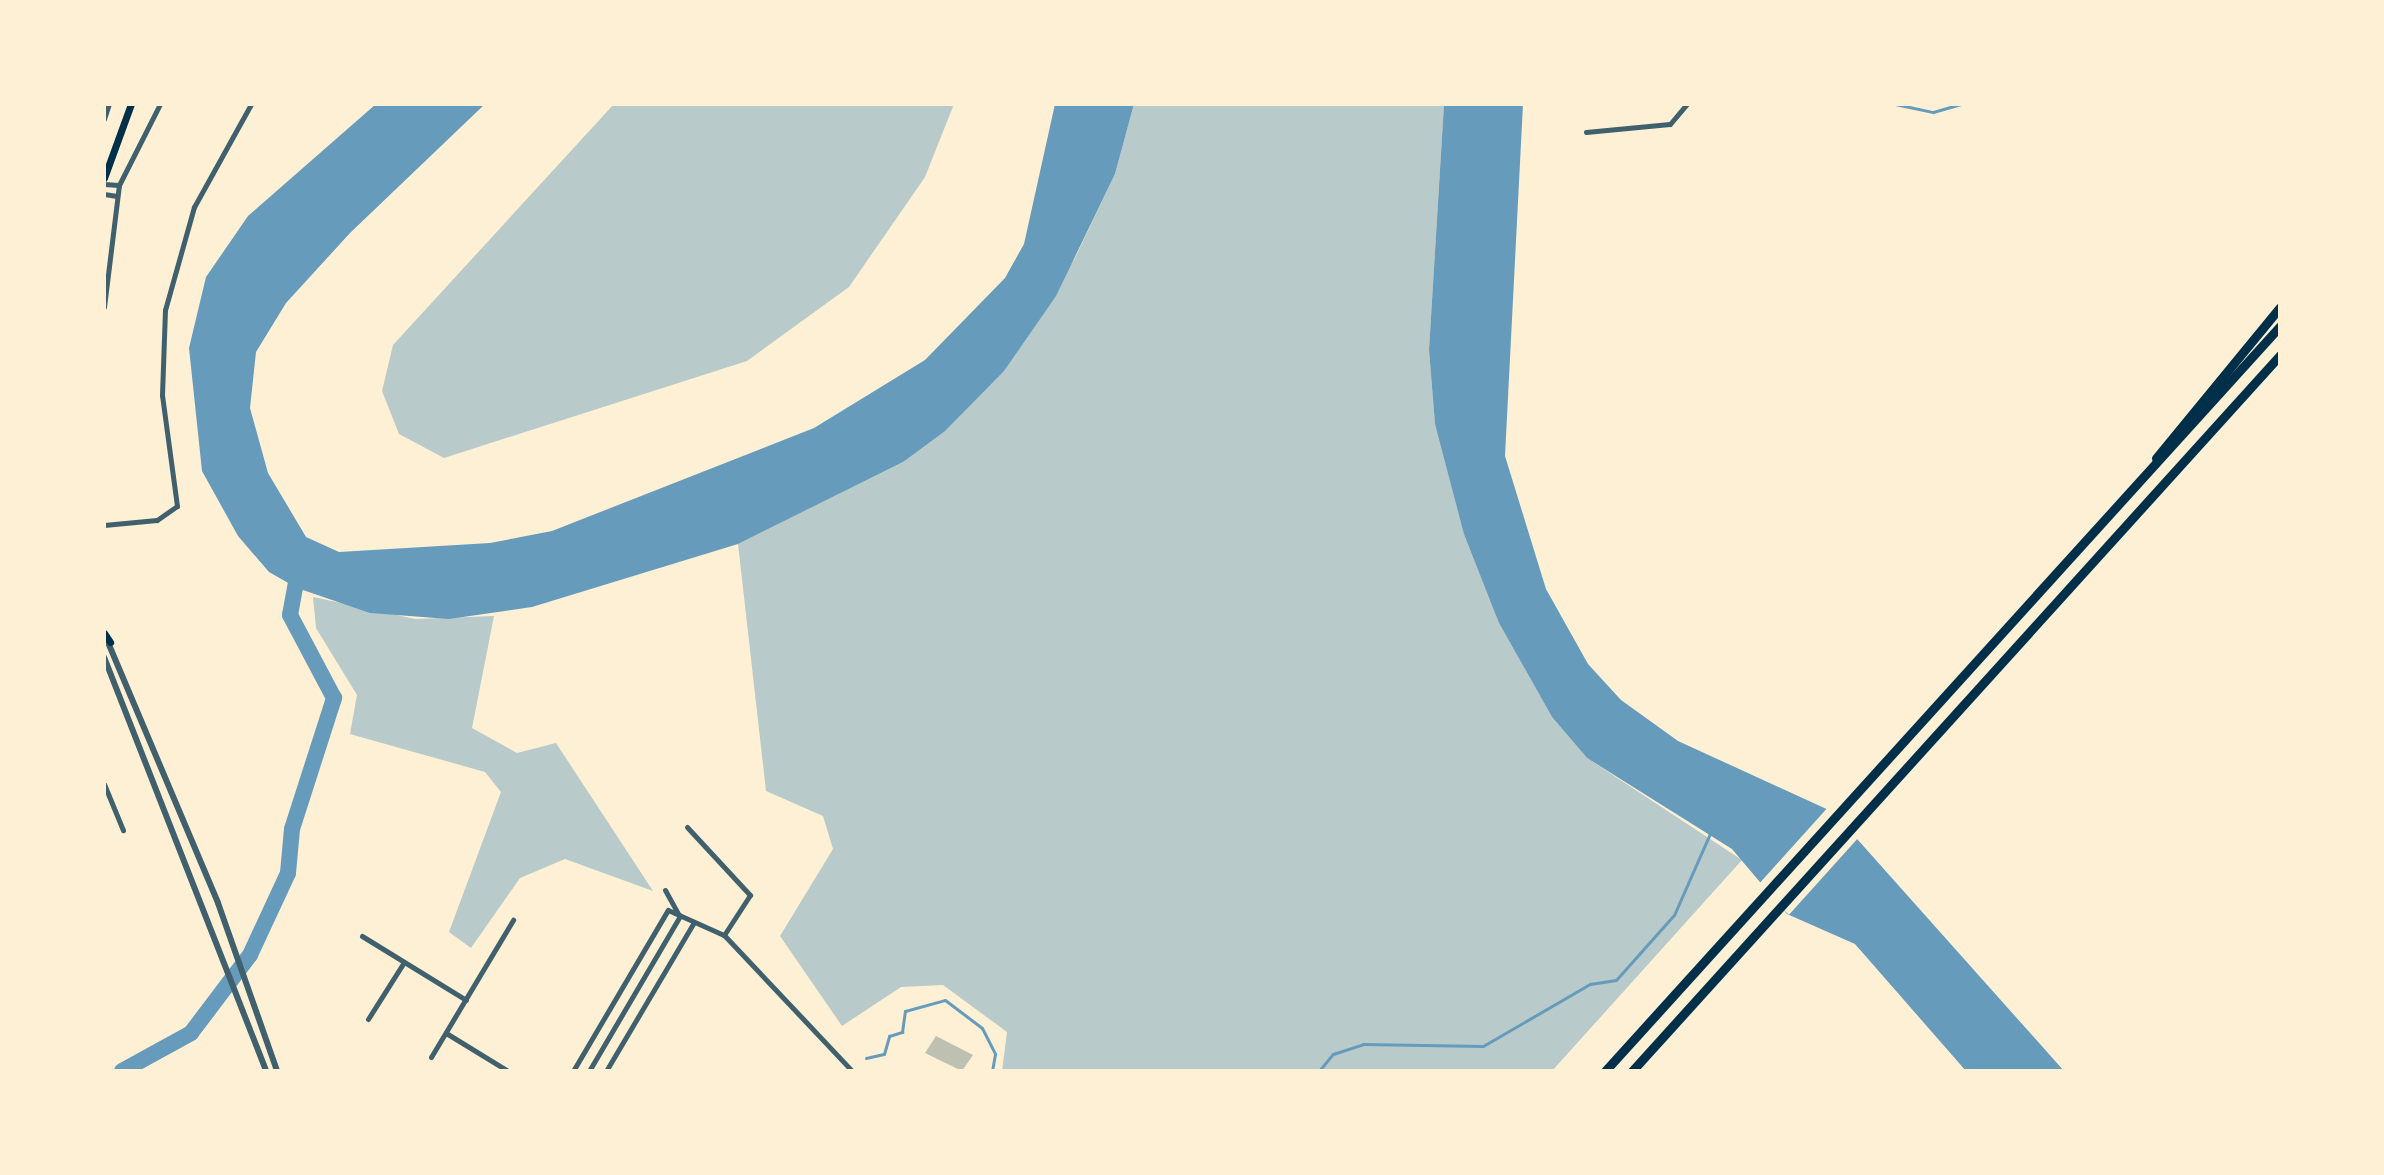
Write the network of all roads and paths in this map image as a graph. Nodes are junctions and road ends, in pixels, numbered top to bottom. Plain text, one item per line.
1 (109, 104) edge
2 (131, 104) edge
3 (160, 104) edge
4 (251, 104) edge
5 (1687, 104) edge
6 (104, 119) edge
7 (1586, 132) dead end
8 (104, 178) edge
9 (104, 184) edge
10 (119, 185) junction
11 (104, 194) edge
12 (117, 196) junction
13 (104, 307) edge
14 (2280, 307) edge
15 (2280, 326) edge
16 (2280, 355) edge
17 (2134, 490) junction
18 (104, 525) edge
19 (106, 638) edge
20 (104, 657) edge
21 (104, 784) edge
22 (687, 827) dead end
23 (123, 830) dead end
24 (665, 890) dead end
25 (680, 916) junction
26 (513, 920) dead end
27 (693, 924) junction
28 (724, 935) junction
29 (362, 936) dead end
30 (404, 962) junction
31 (466, 1000) junction
32 (368, 1019) dead end
33 (446, 1033) junction
34 (431, 1057) dead end
35 (266, 1071) edge
36 (277, 1071) edge
37 (508, 1071) edge
38 (573, 1071) edge
39 (589, 1071) edge
40 (606, 1071) edge
41 (852, 1071) edge
42 (1605, 1071) edge
43 (1632, 1071) edge

1 - 6 street
2 - 8 main road
3 - 10 street
4 - 18 street
5 - 7 street
9 - 10 street
10 - 12 street
11 - 12 street
12 - 13 street
14 - 17 highway
15 - 17 highway
16 - 43 highway
17 - 42 highway
19 - 36 street
20 - 35 street
21 - 23 street
22 - 28 street
24 - 25 street
25 - 27 street
25 - 38 street
25 - 39 street
26 - 31 street
27 - 28 street
27 - 40 street
28 - 41 street
29 - 30 street
30 - 31 street
30 - 32 street
31 - 33 street
33 - 34 street
33 - 37 street

